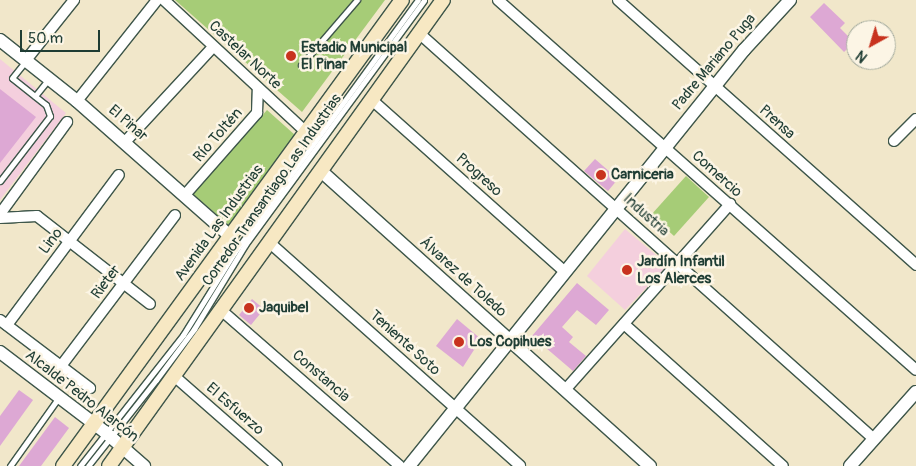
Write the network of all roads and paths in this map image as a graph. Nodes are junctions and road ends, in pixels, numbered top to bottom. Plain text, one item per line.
1 (74, 0) edge
2 (157, 0) edge
3 (164, 0) edge
4 (357, 0) edge
5 (402, 0) edge
6 (418, 0) edge
7 (424, 0) edge
8 (443, 0) edge
9 (498, 0) edge
10 (618, 0) edge
11 (790, 0) edge
12 (420, 34) junction
13 (0, 40) edge
14 (213, 47) junction
15 (26, 60) junction
16 (301, 65) dead end
17 (49, 79) junction
18 (715, 86) junction
19 (258, 88) junction
20 (35, 96) junction
21 (372, 100) junction
22 (77, 101) junction
23 (916, 119) edge
24 (67, 122) dead end
25 (306, 132) junction
26 (894, 141) dead end
27 (125, 142) junction
28 (666, 147) junction
29 (321, 171) junction
30 (119, 175) dead end
31 (0, 181) edge
32 (184, 196) junction
33 (730, 204) junction
34 (616, 209) junction
35 (175, 215) dead end
36 (0, 216) edge
37 (230, 236) junction
38 (70, 241) junction
39 (270, 243) junction
40 (678, 263) junction
41 (916, 265) edge
42 (565, 272) junction
43 (124, 283) junction
44 (150, 304) dead end
45 (222, 310) junction
46 (4, 322) edge
47 (624, 324) junction
48 (510, 341) junction
49 (0, 352) edge
50 (61, 366) junction
51 (916, 370) edge
52 (173, 375) junction
53 (90, 388) dead end
54 (565, 390) junction
55 (916, 392) edge
56 (59, 396) junction
57 (455, 408) junction
58 (94, 424) junction
59 (108, 434) junction
60 (874, 439) junction
61 (121, 446) junction
62 (855, 464) edge
63 (10, 466) edge
64 (63, 466) edge
65 (80, 466) edge
66 (88, 466) edge
67 (109, 466) edge
68 (144, 466) edge
69 (277, 466) edge
70 (400, 466) edge
71 (408, 466) edge
72 (520, 466) edge
73 (650, 466) edge
74 (782, 466) edge

1 - 15 street
2 - 22 street
3 - 14 street, Castelar Norte
4 - 16 lane
5 - 25 main road, Avenida Las Industrias
6 - 59 lane, Corredor Transantiago Las Industrias
7 - 59 lane, Corredor Transantiago Las Industrias
8 - 12 main road
9 - 28 street, Comercio
10 - 18 street, Prensa
11 - 18 street, Padre Mariano Puga
12 - 21 main road
12 - 34 street, Industria
13 - 15 street, El Pinar
14 - 19 street, Castelar Norte
14 - 27 street
15 - 17 street, El Pinar
15 - 20 lane
17 - 20 lane
17 - 22 street, El Pinar
18 - 28 street, Padre Mariano Puga
18 - 41 street, Prensa
19 - 25 street, Castelar Norte
19 - 32 street, Río Toltén
20 - 31 lane
21 - 29 main road
21 - 42 street, Progreso
22 - 27 street, El Pinar
23 - 26 street
24 - 36 street
25 - 37 main road, Avenida Las Industrias
27 - 32 street, El Pinar
28 - 33 street, Comercio
28 - 34 street
29 - 39 main road
29 - 48 street, Álvarez de Toledo
30 - 38 street, Lino
32 - 37 street, El Pinar
33 - 40 street
33 - 51 street, Comercio
34 - 40 street, Industria
34 - 42 street
35 - 43 street, Rieter
36 - 38 street
37 - 58 main road, Avenida Las Industrias
38 - 43 street
38 - 46 street, Lino
39 - 45 main road
39 - 57 street, Teniente Soto
40 - 47 street
40 - 60 street, Industria
42 - 48 street
43 - 44 street
43 - 50 street, Rieter
45 - 52 main road
45 - 70 street, Constancia
46 - 50 street
47 - 54 street
47 - 74 street
48 - 54 street, Álvarez de Toledo
48 - 57 street
49 - 56 street, Alcalde Pedro Alarcón
50 - 53 street
52 - 61 main road
52 - 69 street, El Esfuerzo
54 - 73 street, Álvarez de Toledo
55 - 60 street
56 - 58 street, Alcalde Pedro Alarcón
56 - 63 lane
57 - 71 street
57 - 72 street, Teniente Soto
58 - 59 street, Alcalde Pedro Alarcón
58 - 64 main road, Avenida Las Industrias
59 - 61 street, Alcalde Pedro Alarcón
59 - 65 lane, Corredor Transantiago Las Industrias
59 - 66 lane, Corredor Transantiago Las Industrias
60 - 62 street
61 - 67 main road
61 - 68 street, Alcalde Pedro Alarcón

